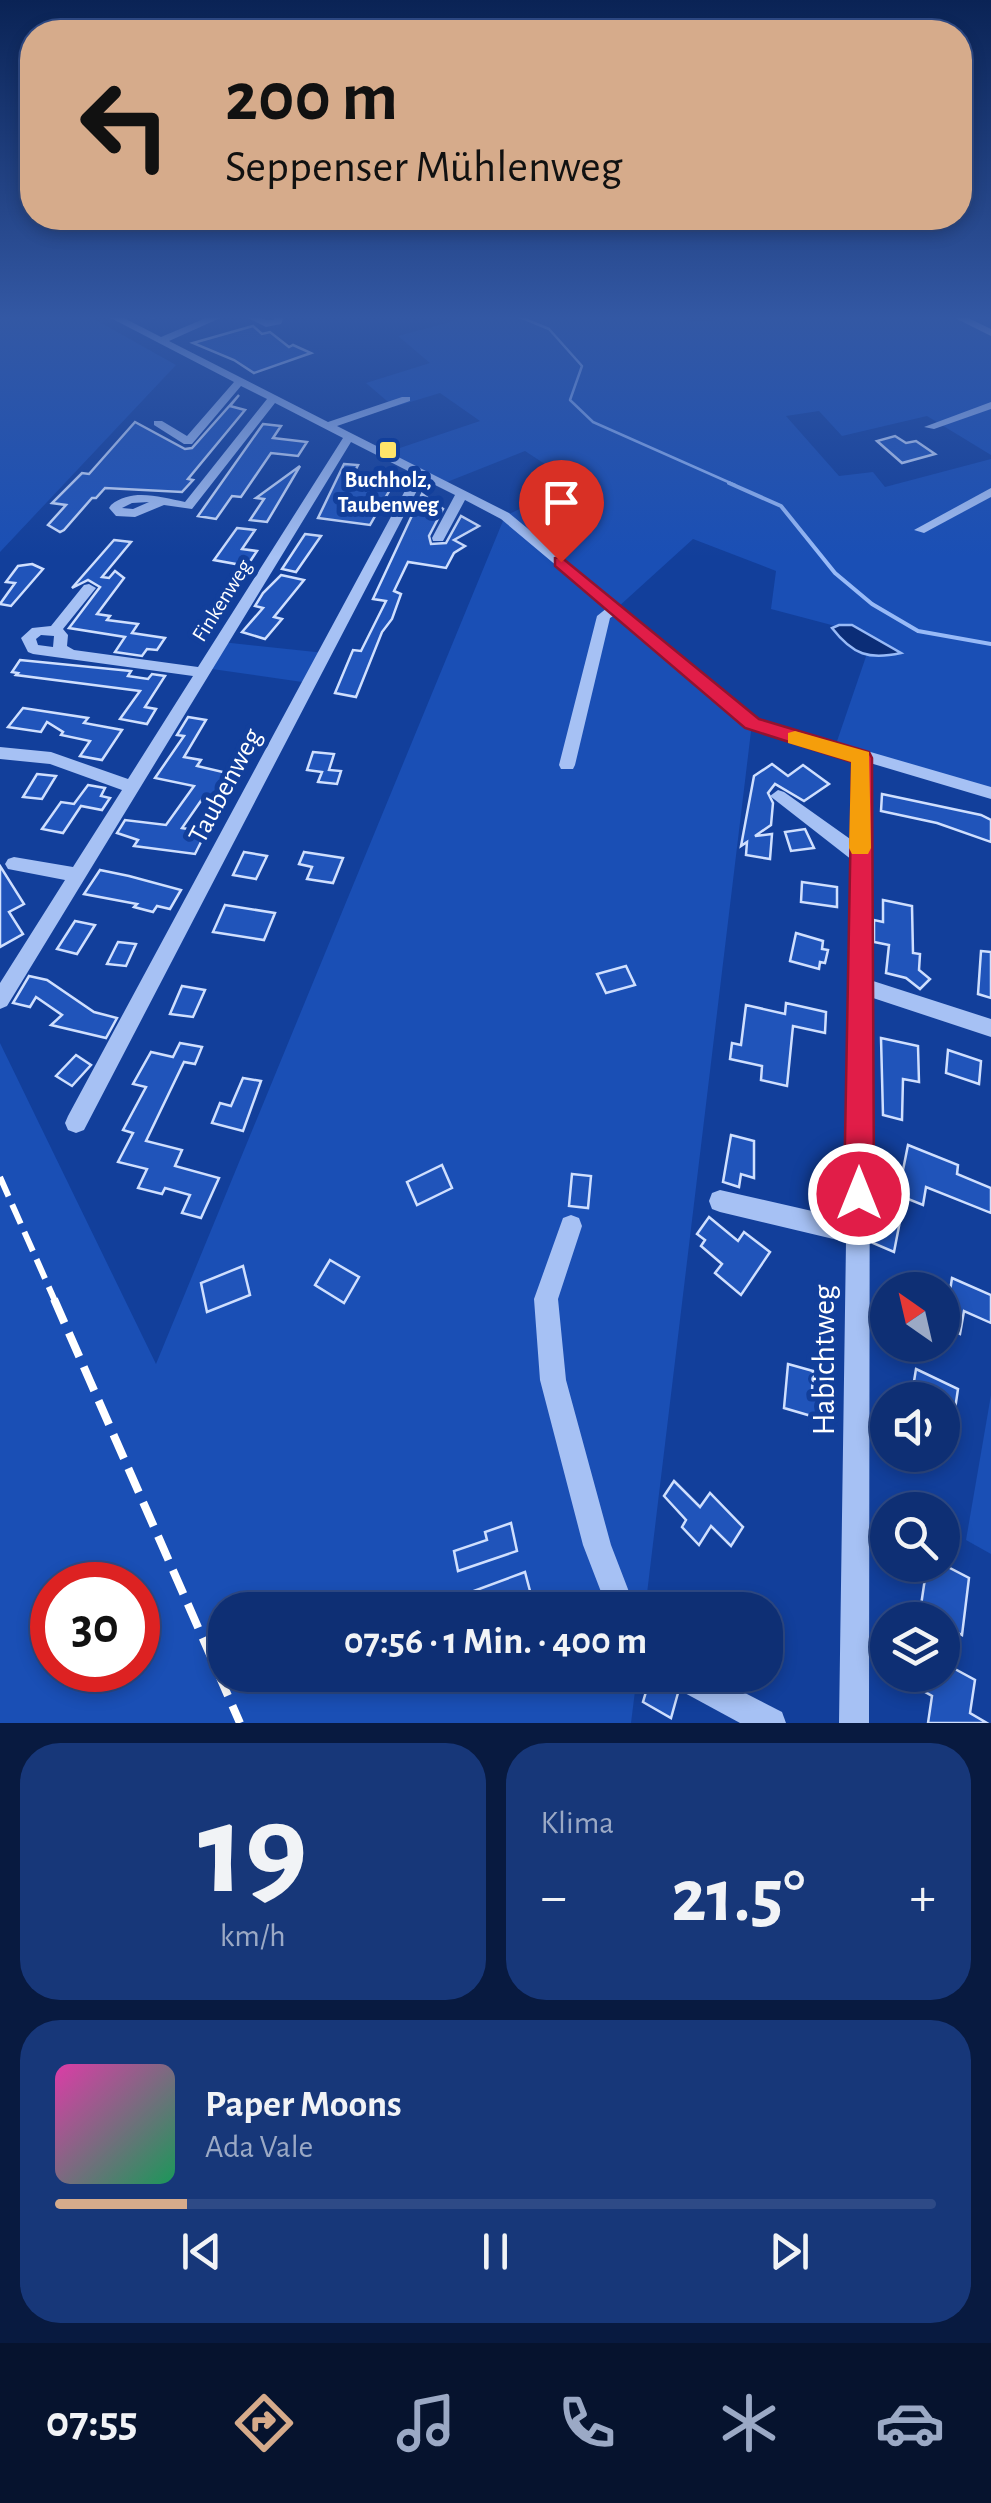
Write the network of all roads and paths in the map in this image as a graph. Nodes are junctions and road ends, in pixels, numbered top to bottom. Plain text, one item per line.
1 (228, 395) edge
2 (268, 395) edge
3 (273, 398) junction
4 (406, 399) dead end
5 (991, 405) edge
6 (158, 424) dead end
7 (327, 426) junction
8 (930, 427) dead end
9 (349, 437) junction
10 (420, 473) junction
11 (991, 492) edge
12 (462, 494) junction
13 (160, 502) dead end
14 (920, 530) dead end
15 (438, 538) dead end
16 (88, 588) dead end
17 (617, 608) junction
18 (56, 630) junction
19 (70, 654) junction
20 (203, 672) junction
21 (0, 753) edge
22 (862, 758) junction
23 (567, 765) dead end
24 (132, 786) junction
25 (991, 793) edge
26 (778, 796) dead end
27 (860, 856) junction
28 (14, 864) dead end
29 (77, 875) junction
30 (861, 986) junction
31 (0, 1000) edge
32 (991, 1028) edge
33 (76, 1123) dead end
34 (720, 1200) dead end
35 (571, 1226) dead end
36 (858, 1233) junction
37 (615, 1592) edge
38 (712, 1692) edge
39 (771, 1723) edge
40 (854, 1723) edge

1 - 6 street
2 - 3 street
3 - 7 street
3 - 13 street
4 - 7 street
5 - 8 street
7 - 9 street
9 - 10 street
9 - 20 street, Finkenweg
10 - 12 street
10 - 33 street, Taubenweg
11 - 14 street
12 - 15 street
12 - 17 street
16 - 18 street
17 - 22 street
17 - 23 street
18 - 19 street
18 - 19 street
19 - 20 street
20 - 24 street, Finkenweg
21 - 24 street
22 - 25 street
22 - 27 street, Habichtweg
24 - 29 street, Finkenweg
26 - 27 street
27 - 30 street, Habichtweg
28 - 29 street
29 - 31 street, Finkenweg
30 - 32 street
30 - 36 street, Habichtweg
34 - 36 street
35 - 37 street
36 - 40 street, Habichtweg
38 - 39 street

